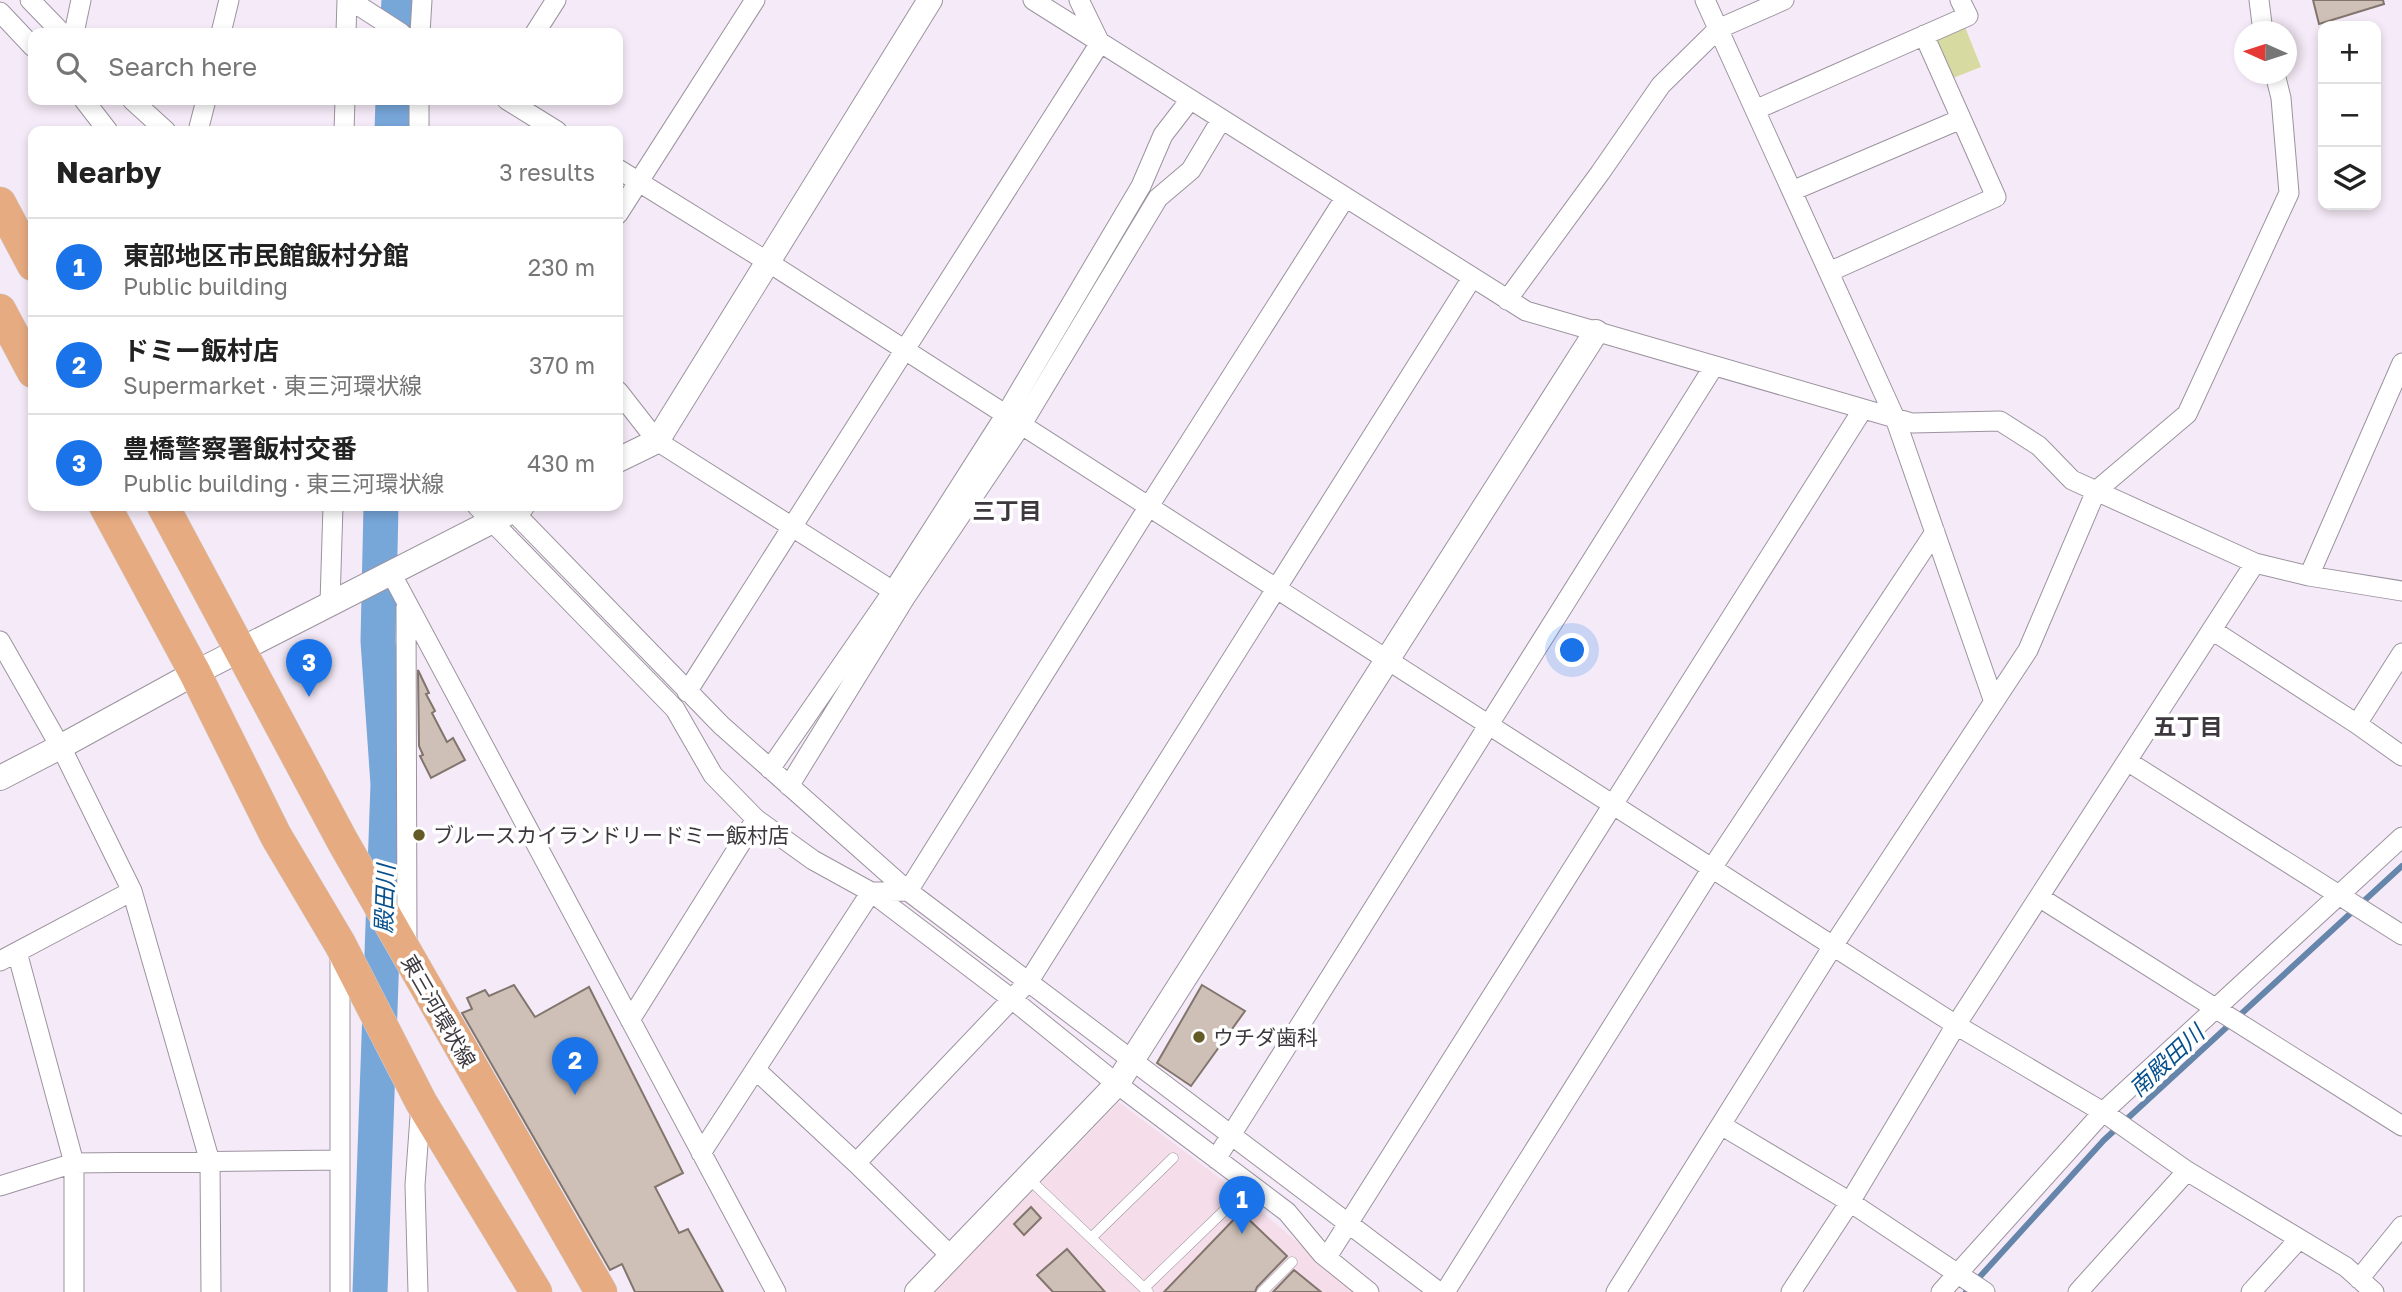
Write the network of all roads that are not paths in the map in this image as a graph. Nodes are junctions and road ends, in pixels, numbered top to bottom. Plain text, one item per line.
1 (30, 0) edge
2 (80, 0) edge
3 (229, 0) edge
4 (422, 0) edge
5 (556, 0) edge
6 (755, 0) edge
7 (930, 0) edge
8 (1033, 0) edge
9 (1079, 0) edge
10 (1705, 0) edge
11 (1784, 0) edge
12 (1960, 0) edge
13 (2259, 0) edge
14 (351, 1) edge
15 (0, 12) edge
16 (2262, 21) edge
17 (57, 28) edge
18 (75, 28) edge
19 (222, 28) edge
20 (347, 28) edge
21 (393, 28) edge
22 (421, 28) edge
23 (538, 28) edge
24 (1718, 29) junction
25 (1924, 36) junction
26 (28, 42) edge
27 (1100, 43) junction
28 (2278, 84) edge
29 (1189, 100) junction
30 (89, 105) edge
31 (137, 105) edge
32 (205, 105) edge
33 (345, 105) edge
34 (419, 105) edge
35 (515, 105) edge
36 (1755, 110) junction
37 (1961, 118) junction
38 (1221, 120) junction
39 (104, 126) edge
40 (161, 126) edge
41 (199, 126) edge
42 (344, 126) edge
43 (419, 126) edge
44 (549, 126) edge
45 (623, 172) edge
46 (638, 182) junction
47 (1792, 191) junction
48 (1345, 198) junction
49 (0, 204) edge
50 (623, 206) edge
51 (28, 256) edge
52 (768, 262) junction
53 (1829, 272) junction
54 (1472, 278) junction
55 (1507, 300) junction
56 (0, 310) edge
57 (1596, 332) junction
58 (904, 349) junction
59 (28, 363) edge
60 (2402, 363) edge
61 (1714, 366) junction
62 (623, 397) edge
63 (1863, 409) junction
64 (1895, 418) junction
65 (1014, 419) junction
66 (657, 441) junction
67 (623, 458) edge
68 (2096, 491) junction
69 (1149, 506) junction
70 (108, 511) edge
71 (166, 511) edge
72 (333, 511) edge
73 (500, 511) edge
74 (503, 511) edge
75 (503, 511) edge
76 (794, 527) junction
77 (1935, 532) junction
78 (2255, 563) junction
79 (391, 573) junction
80 (2309, 576) junction
81 (1278, 589) junction
82 (2402, 591) edge
83 (899, 594) junction
84 (338, 600) junction
85 (406, 602) junction
86 (2212, 630) junction
87 (0, 642) edge
88 (240, 650) junction
89 (2402, 653) edge
90 (1388, 659) junction
91 (195, 673) junction
92 (687, 692) junction
93 (1994, 702) junction
94 (1489, 724) junction
95 (2357, 724) junction
96 (60, 747) junction
97 (2402, 756) edge
98 (2127, 761) junction
99 (770, 769) junction
100 (0, 778) edge
101 (789, 786) junction
102 (1612, 804) junction
103 (756, 819) junction
104 (2402, 837) edge
105 (1712, 868) junction
106 (132, 891) junction
107 (908, 891) junction
108 (871, 892) junction
109 (2039, 897) junction
110 (2351, 903) junction
111 (2402, 935) edge
112 (1833, 946) junction
113 (402, 947) junction
114 (344, 950) junction
115 (8, 956) edge
116 (1028, 982) junction
117 (1013, 1000) junction
118 (2219, 1012) junction
119 (630, 1020) junction
120 (1956, 1025) junction
121 (1131, 1059) junction
122 (756, 1070) junction
123 (1117, 1084) junction
124 (421, 1102) junction
125 (2106, 1115) junction
126 (1721, 1125) junction
127 (2402, 1126) edge
128 (1232, 1134) junction
129 (702, 1153) junction
130 (1173, 1158) dead end
131 (1216, 1159) junction
132 (339, 1160) junction
133 (210, 1162) junction
134 (74, 1163) junction
135 (856, 1163) junction
136 (2187, 1171) junction
137 (1028, 1178) junction
138 (0, 1186) edge
139 (1850, 1202) junction
140 (1230, 1205) dead end
141 (1348, 1223) junction
142 (2402, 1226) edge
143 (1091, 1238) junction
144 (2299, 1239) junction
145 (952, 1257) junction
146 (1326, 1257) junction
147 (1292, 1262) dead end
148 (1960, 1277) junction
149 (2367, 1286) edge
150 (1146, 1290) edge
151 (1983, 1291) edge
152 (74, 1292) edge
153 (211, 1292) edge
154 (340, 1292) edge
155 (418, 1292) edge
156 (536, 1292) edge
157 (601, 1292) edge
158 (776, 1292) edge
159 (917, 1292) edge
160 (1262, 1292) edge
161 (1369, 1292) edge
162 (1440, 1292) edge
163 (1445, 1292) edge
164 (1616, 1292) edge
165 (1791, 1292) edge
166 (1941, 1292) edge
167 (2078, 1292) edge
168 (2251, 1292) edge

1 - 17 street
2 - 18 street
3 - 19 street
4 - 22 street
5 - 23 street
6 - 46 street
7 - 52 street
8 - 27 street
9 - 27 street
10 - 24 street
11 - 24 street
12 - 25 street
13 - 16 street
14 - 20 street
14 - 21 street
15 - 26 street
24 - 36 street
24 - 55 street
25 - 36 street
25 - 37 street
27 - 29 street
27 - 58 street
28 - 68 street
29 - 38 street
29 - 65 street
30 - 39 street
31 - 40 street
32 - 41 street
33 - 42 street
34 - 43 street
35 - 44 street
36 - 47 street
37 - 47 street
37 - 53 street
38 - 48 street
38 - 65 street
45 - 46 street
46 - 50 street
46 - 52 street
47 - 53 street
48 - 54 street
48 - 69 street
49 - 51 main road
52 - 58 street
52 - 66 street
53 - 64 street
54 - 55 street
54 - 81 street
55 - 57 street
56 - 59 main road
57 - 61 street
57 - 90 street
58 - 65 street
58 - 76 street
60 - 80 street
61 - 63 street
61 - 94 street
62 - 66 street
63 - 64 street
63 - 102 street
64 - 68 street
64 - 77 street
65 - 69 street
65 - 83 street
66 - 67 street
66 - 76 street
68 - 78 street
68 - 93 street
69 - 81 street
69 - 107 street
70 - 91 main road
71 - 88 main road, 東三河環状線
72 - 84 street
73 - 79 street
74 - 92 street
75 - 103 street
76 - 83 street
76 - 92 street
77 - 93 street
77 - 105 street
78 - 80 street
78 - 86 street
79 - 84 street
79 - 85 street
80 - 82 street
81 - 90 street
81 - 116 street
83 - 99 street
83 - 101 street
84 - 88 street
85 - 113 street
85 - 119 street
86 - 95 street
86 - 98 street
87 - 96 street
88 - 91 street
88 - 113 main road, 東三河環状線
89 - 95 street
90 - 94 street
90 - 121 street
91 - 96 street
91 - 114 main road
92 - 99 street
93 - 112 street
94 - 102 street
94 - 128 street
95 - 97 street
96 - 100 street
96 - 106 street
98 - 109 street
98 - 110 street
99 - 101 street
101 - 107 street
102 - 105 street
102 - 141 street
103 - 108 street
103 - 119 street
104 - 110 street
105 - 112 street
105 - 163 street
106 - 115 street
106 - 133 street
107 - 108 street
107 - 116 street
108 - 117 street
108 - 122 street
109 - 118 street
109 - 120 street
110 - 111 street
110 - 118 street
112 - 120 street
112 - 126 street
113 - 157 main road, 東三河環状線
114 - 124 main road
114 - 132 street
115 - 134 street
116 - 117 street
116 - 121 street
117 - 123 street
117 - 135 street
118 - 125 street
118 - 127 street
119 - 129 street
120 - 125 street
120 - 139 street
121 - 123 street
121 - 128 street
122 - 129 street
122 - 135 street
123 - 131 street
123 - 137 street
124 - 155 street
124 - 156 main road
125 - 136 street
125 - 148 street
126 - 139 street
126 - 164 street
128 - 131 street
128 - 141 street
129 - 158 street
130 - 143 lane
131 - 146 street
132 - 133 street
132 - 154 street
133 - 134 street
133 - 153 street
134 - 138 street
134 - 152 street
135 - 145 street
136 - 144 street
136 - 167 street
137 - 143 lane
137 - 145 street
139 - 148 street
139 - 165 street
140 - 150 lane
141 - 146 street
141 - 162 street
142 - 149 street
143 - 150 lane
144 - 149 street
144 - 168 street
145 - 159 street
146 - 161 street
147 - 160 lane
148 - 151 street
148 - 166 street

